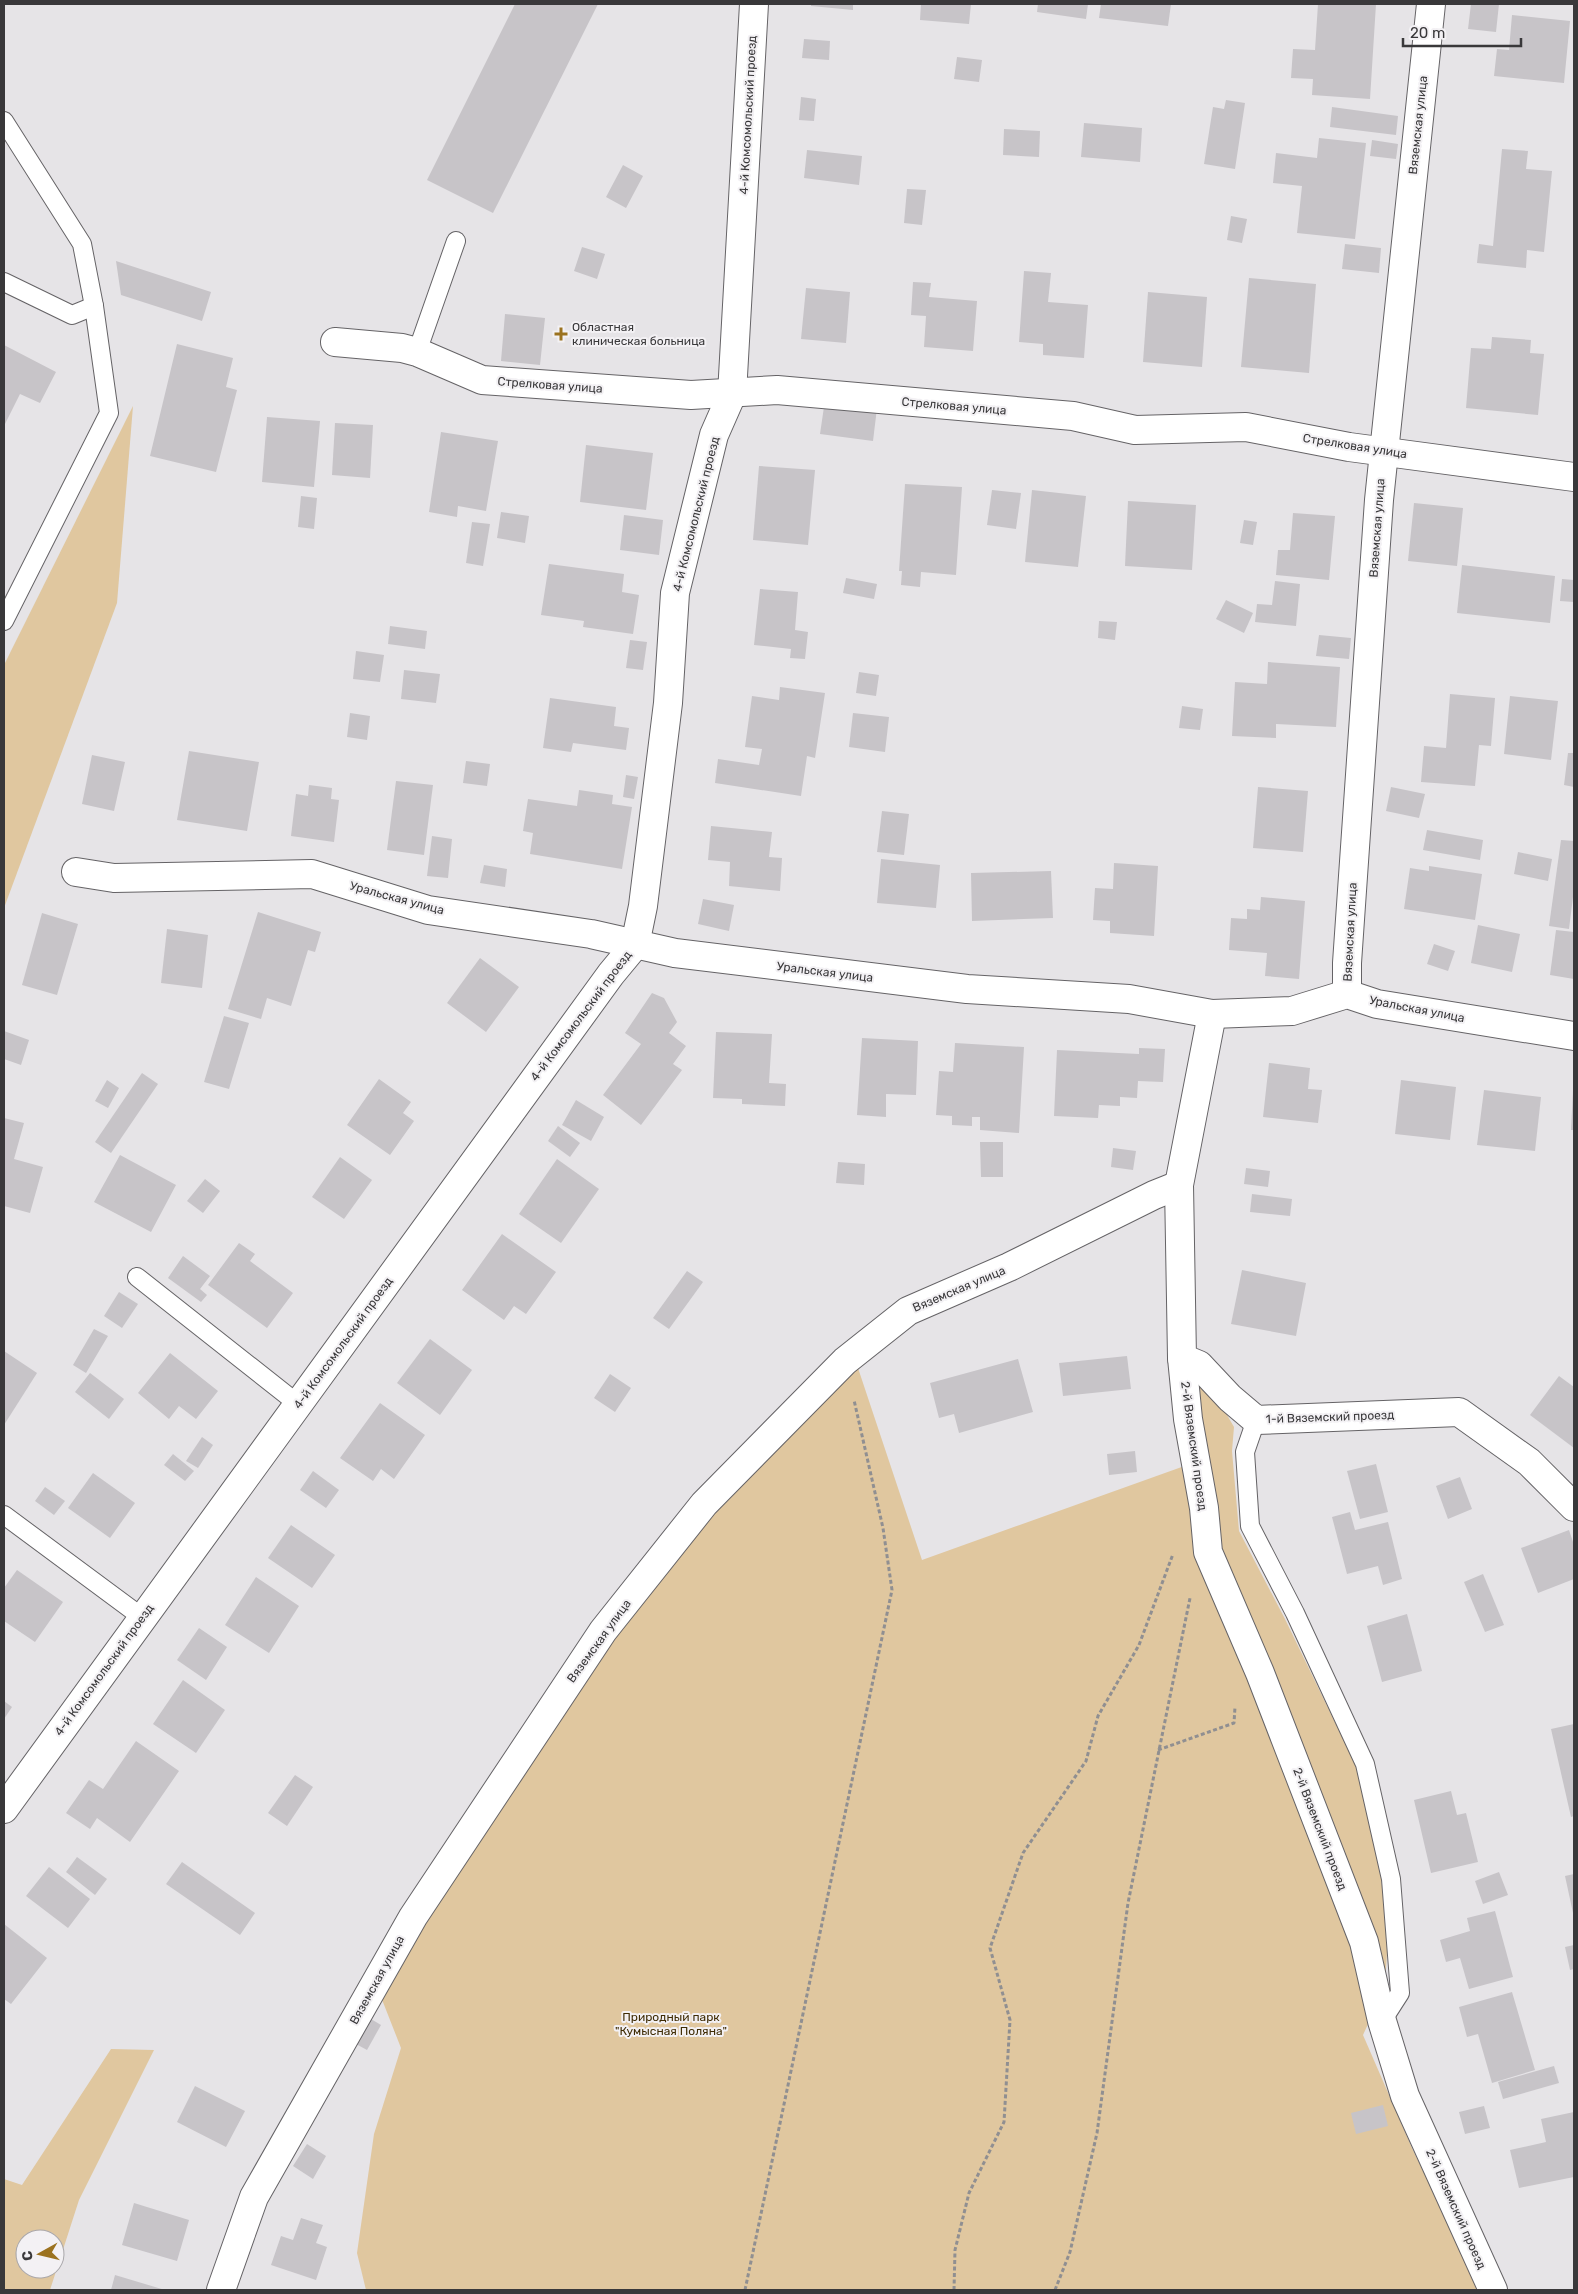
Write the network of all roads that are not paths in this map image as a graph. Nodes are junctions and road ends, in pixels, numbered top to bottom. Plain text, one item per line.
1 (754, 4) edge
2 (1431, 4) edge
3 (4, 121) edge
4 (456, 241) dead end
5 (4, 282) edge
6 (94, 306) junction
7 (335, 342) dead end
8 (417, 352) junction
9 (732, 394) junction
10 (1384, 452) junction
11 (1574, 477) edge
12 (4, 621) edge
13 (76, 872) dead end
14 (635, 945) junction
15 (1347, 994) junction
16 (1212, 1014) junction
17 (1574, 1036) edge
18 (1179, 1185) junction
19 (137, 1277) dead end
20 (1182, 1358) junction
21 (298, 1404) junction
22 (1256, 1420) junction
23 (1574, 1507) edge
24 (4, 1515) edge
25 (143, 1618) junction
26 (4, 1809) edge
27 (1382, 2021) junction
28 (221, 2290) edge
29 (1493, 2290) edge

1 - 9 street, 4-й Комсомольский проезд
2 - 10 street, Вяземская улица
3 - 6 lane
4 - 8 lane
5 - 6 lane
6 - 12 lane
7 - 8 street, Стрелковая улица
8 - 9 street, Стрелковая улица
9 - 10 street, Стрелковая улица
9 - 14 street, 4-й Комсомольский проезд
10 - 11 street, Стрелковая улица
10 - 15 street, Вяземская улица
13 - 14 street, Уральская улица
14 - 16 street, Уральская улица
14 - 21 street, 4-й Комсомольский проезд
15 - 16 street, Уральская улица
15 - 17 street, Уральская улица
16 - 18 street
18 - 20 street
18 - 28 street, Вяземская улица
19 - 21 lane
20 - 22 street, 1-й Вяземский проезд
20 - 27 street, 2-й Вяземский проезд
21 - 25 street, 4-й Комсомольский проезд
22 - 23 street, 1-й Вяземский проезд
22 - 27 lane
24 - 25 lane
25 - 26 street, 4-й Комсомольский проезд
27 - 29 street, 2-й Вяземский проезд

